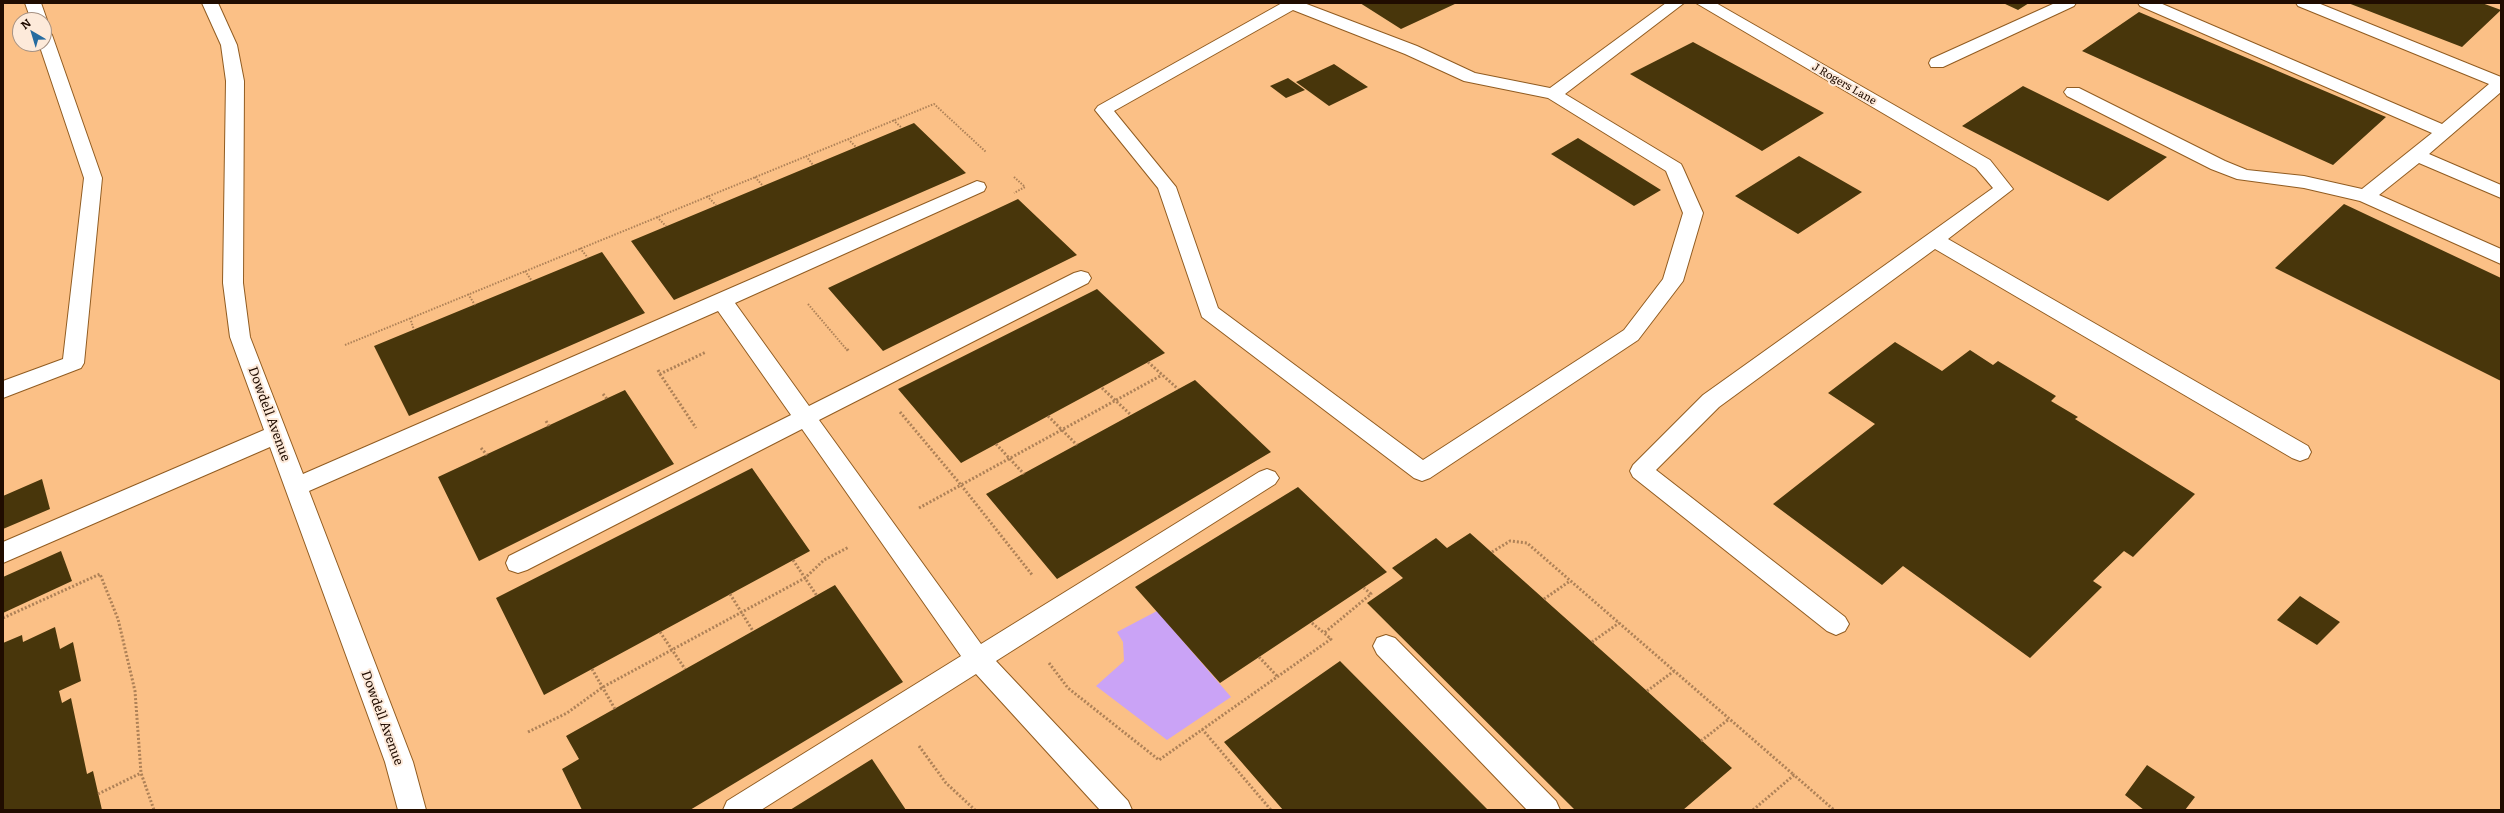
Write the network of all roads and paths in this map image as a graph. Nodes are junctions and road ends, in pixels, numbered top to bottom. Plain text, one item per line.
1 (210, 3) edge
2 (1293, 3) edge
3 (1676, 3) edge
4 (1704, 3) edge
5 (2068, 3) edge
6 (2146, 3) edge
7 (2304, 3) edge
8 (50, 52) edge
9 (1937, 63) dead end
10 (2501, 83) edge
11 (2073, 92) dead end
12 (1553, 94) junction
13 (893, 120) dead end
14 (902, 128) dead end
15 (2445, 132) junction
16 (848, 139) dead end
17 (856, 147) dead end
18 (2417, 155) junction
19 (806, 156) dead end
20 (813, 165) dead end
21 (755, 177) dead end
22 (763, 186) dead end
23 (977, 188) dead end
24 (2501, 192) edge
25 (708, 196) dead end
26 (2366, 196) junction
27 (716, 205) dead end
28 (657, 217) dead end
29 (666, 226) dead end
30 (1934, 240) junction
31 (580, 248) dead end
32 (2501, 257) edge
33 (588, 258) dead end
34 (525, 271) dead end
35 (1081, 278) dead end
36 (532, 281) dead end
37 (468, 294) dead end
38 (722, 301) junction
39 (475, 305) dead end
40 (410, 318) dead end
41 (414, 330) dead end
42 (1148, 362) dead end
43 (660, 374) dead end
44 (1162, 375) junction
45 (1102, 388) dead end
46 (1178, 389) dead end
47 (3, 390) edge
48 (1115, 400) junction
49 (1131, 415) dead end
50 (1048, 416) dead end
51 (805, 419) junction
52 (1063, 429) junction
53 (277, 434) junction
54 (700, 435) dead end
55 (996, 444) dead end
56 (1077, 444) dead end
57 (2300, 452) dead end
58 (1010, 459) junction
59 (1024, 474) dead end
60 (1267, 478) dead end
61 (961, 485) junction
62 (296, 487) junction
63 (883, 528) junction
64 (1492, 552) dead end
65 (3, 553) edge
66 (793, 560) dead end
67 (518, 563) dead end
68 (805, 578) junction
69 (1570, 581) junction
70 (1364, 588) dead end
71 (730, 594) dead end
72 (816, 596) dead end
73 (1544, 599) dead end
74 (1059, 607) junction
75 (741, 612) junction
76 (3, 618) edge
77 (1312, 623) dead end
78 (1619, 623) junction
79 (1836, 624) dead end
80 (753, 631) dead end
81 (660, 632) dead end
82 (1324, 633) junction
83 (1592, 642) dead end
84 (1386, 646) dead end
85 (672, 650) junction
86 (1050, 655) dead end
87 (1259, 657) dead end
88 (977, 658) junction
89 (1048, 661) junction
90 (592, 669) dead end
91 (685, 669) dead end
92 (1674, 671) junction
93 (1278, 676) junction
94 (603, 687) junction
95 (1006, 688) junction
96 (1647, 691) dead end
97 (615, 709) dead end
98 (1729, 719) junction
99 (1202, 729) junction
100 (528, 732) dead end
101 (924, 741) dead end
102 (1701, 741) dead end
103 (141, 773) junction
104 (1794, 775) junction
105 (98, 794) dead end
106 (154, 810) edge
107 (412, 810) edge
108 (737, 810) edge
109 (975, 810) edge
110 (1118, 810) edge
111 (1271, 810) edge
112 (1546, 810) edge
113 (1753, 810) edge
114 (1834, 810) edge

1 - 53 street, Dowdell Avenue
2 - 12 street
2 - 12 street
3 - 12 street
4 - 30 street, J Rogers Lane
5 - 9 street
6 - 15 street
7 - 10 street
8 - 47 street
10 - 15 street
11 - 26 street
13 - 14 path
15 - 18 street
16 - 17 path
18 - 24 street
18 - 26 street
19 - 20 path
21 - 22 path
23 - 38 street
25 - 27 path
26 - 32 street
28 - 29 path
30 - 57 street
30 - 79 street
31 - 33 path
34 - 36 path
35 - 51 street
37 - 39 path
38 - 51 street
38 - 62 street
40 - 41 path
42 - 44 path
43 - 54 path
44 - 46 path
44 - 48 path
45 - 48 path
48 - 49 path
48 - 52 path
50 - 52 path
51 - 63 street
51 - 67 street
52 - 56 path
52 - 58 path
53 - 62 street, Dowdell Avenue
53 - 65 street
55 - 58 path
58 - 59 path
58 - 61 path
60 - 74 street
61 - 63 path
61 - 74 path
62 - 107 street, Dowdell Avenue
63 - 68 path
63 - 88 street
64 - 69 path
66 - 68 path
68 - 72 path
68 - 75 path
69 - 73 path
69 - 78 path
70 - 82 path
71 - 75 path
74 - 88 street
75 - 80 path
75 - 85 path
76 - 103 path
77 - 82 path
78 - 83 path
78 - 92 path
81 - 85 path
82 - 93 path
84 - 112 street
85 - 91 path
85 - 94 path
86 - 89 path
87 - 93 path
88 - 95 street
88 - 108 street
89 - 95 path
89 - 99 path
90 - 94 path
92 - 96 path
92 - 98 path
93 - 99 path
94 - 97 path
94 - 100 path
95 - 110 street
98 - 102 path
98 - 104 path
99 - 111 path
101 - 109 path
103 - 105 path
103 - 106 path
104 - 113 path
104 - 114 path

